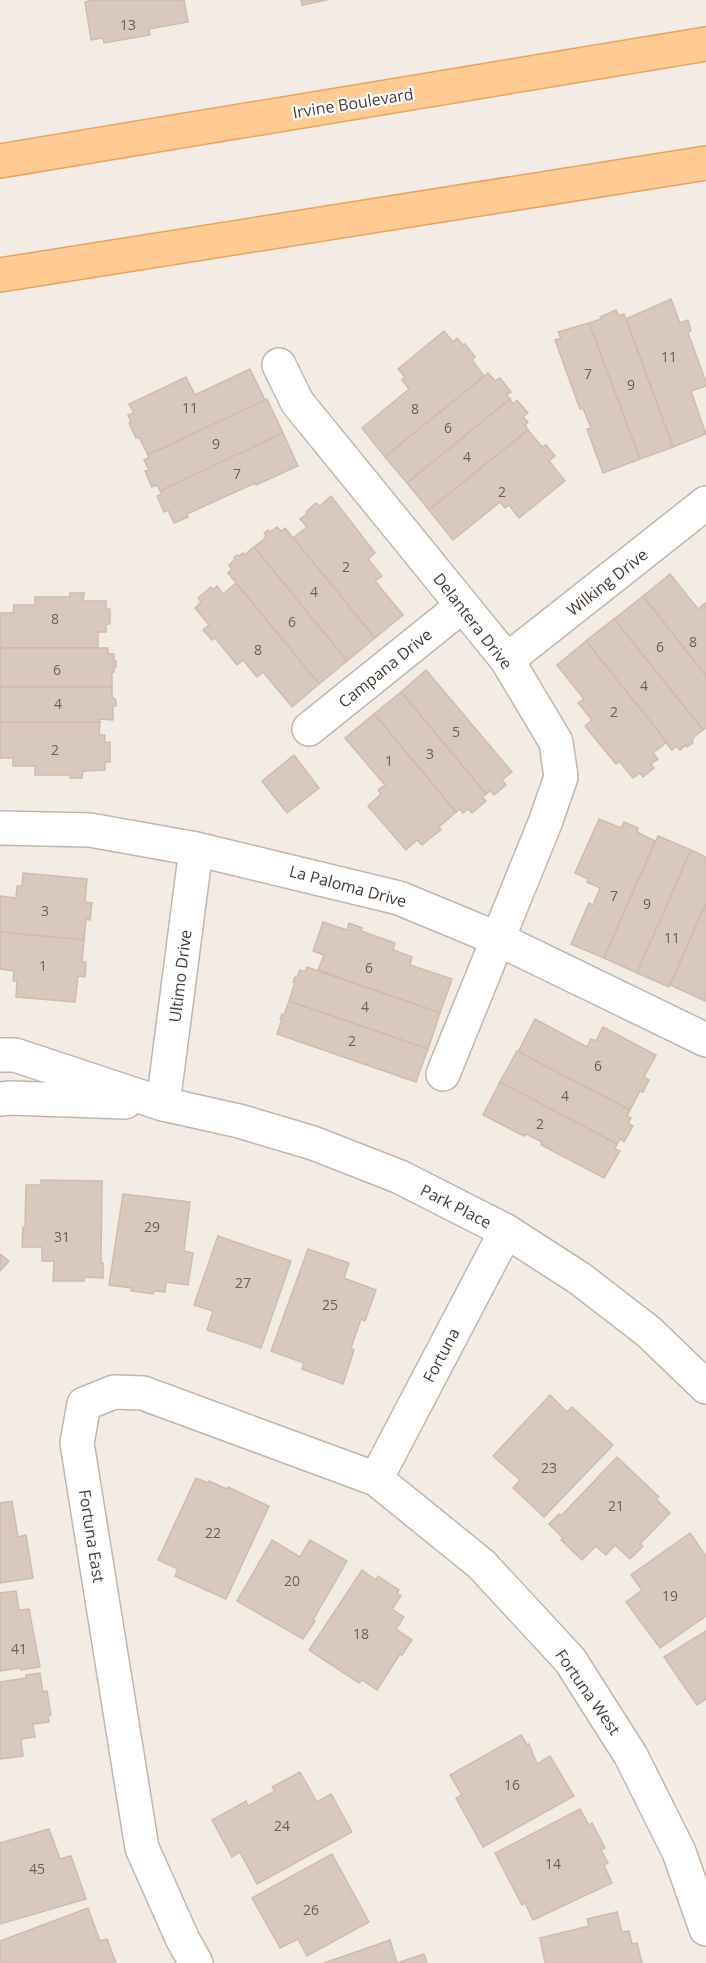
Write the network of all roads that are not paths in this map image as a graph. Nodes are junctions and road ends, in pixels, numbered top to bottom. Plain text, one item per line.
1 (706, 44) edge
2 (0, 161) edge
3 (706, 163) edge
4 (0, 275) edge
5 (279, 365) dead end
6 (706, 503) edge
7 (462, 606) junction
8 (507, 660) junction
9 (309, 729) dead end
10 (0, 828) edge
11 (196, 849) junction
12 (498, 939) junction
13 (706, 1040) edge
14 (0, 1055) edge
15 (443, 1074) dead end
16 (0, 1099) edge
17 (163, 1104) junction
18 (506, 1231) junction
19 (706, 1387) edge
20 (376, 1479) junction
21 (706, 1929) edge
22 (196, 1963) edge

1 - 2 main road, Irvine Boulevard
3 - 4 main road
5 - 7 street, Delantera Drive
6 - 8 street, Wilking Drive
7 - 8 street, Delantera Drive
7 - 9 street, Campana Drive
8 - 12 street, Delantera Drive
10 - 11 street, La Paloma Drive
11 - 12 street, La Paloma Drive
11 - 17 street, Ultimo Drive
12 - 13 street, La Paloma Drive
12 - 15 street, Delantera Drive
14 - 17 street, Park Place
16 - 17 street, Park Place
17 - 18 street, Park Place
18 - 19 street, Park Place
18 - 20 street, Fortuna
20 - 21 street, Fortuna West
20 - 22 street, Fortuna East

